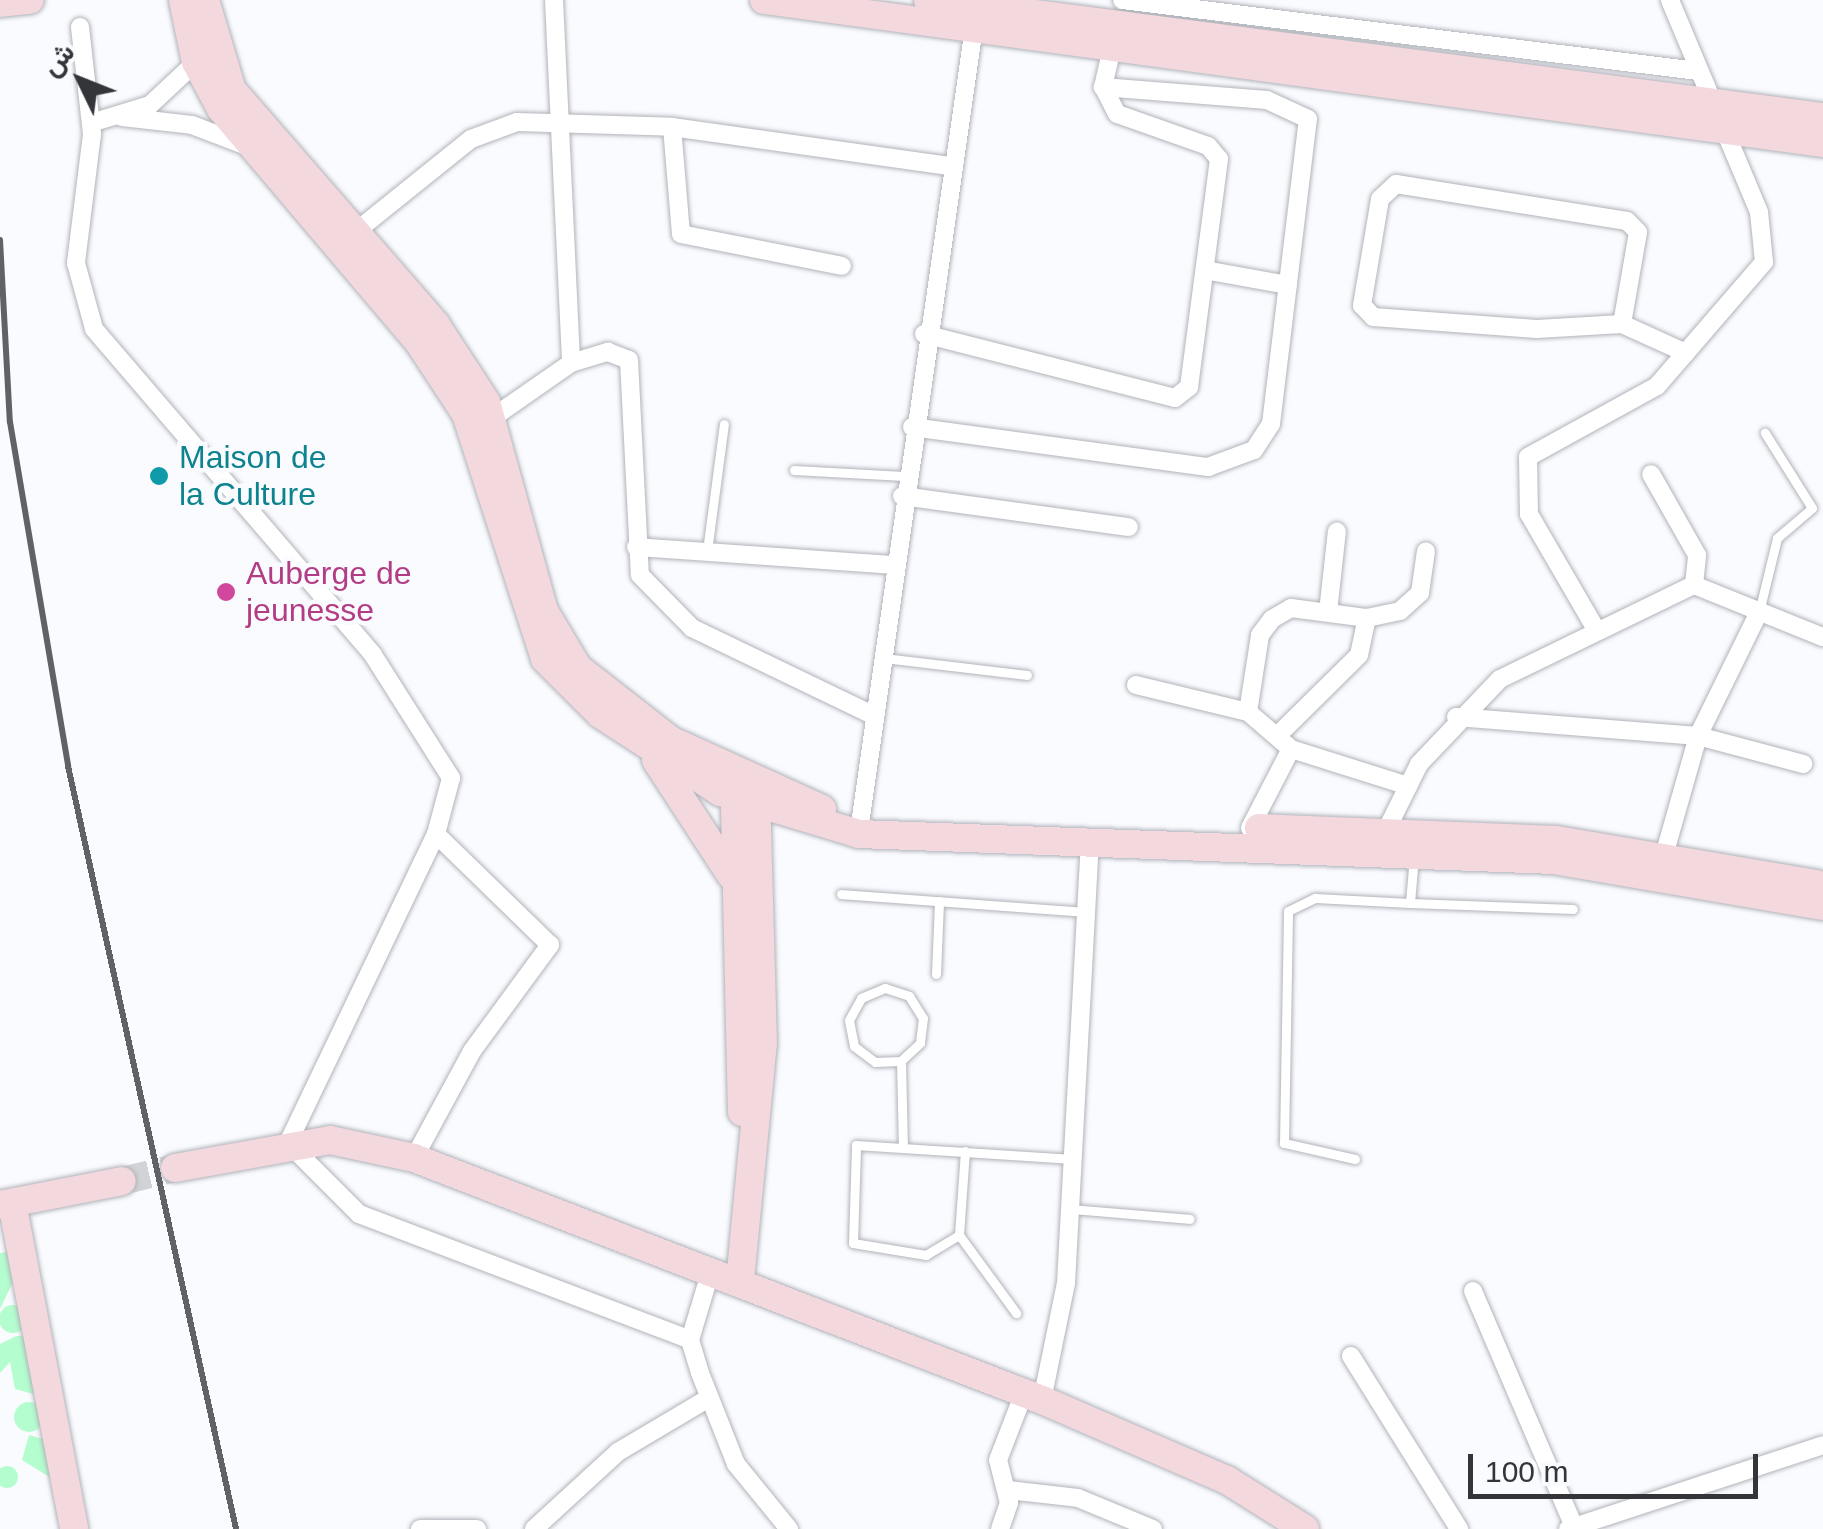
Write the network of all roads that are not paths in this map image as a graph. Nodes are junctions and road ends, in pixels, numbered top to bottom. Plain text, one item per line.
1 (183, 0) edge
2 (205, 0) edge
3 (554, 0) edge
4 (764, 0) edge
5 (928, 0) edge
6 (1670, 0) edge
7 (976, 18) junction
8 (1116, 18) edge
9 (80, 27) dead end
10 (196, 62) junction
11 (1698, 71) junction
12 (1102, 87) junction
13 (1711, 102) junction
14 (122, 117) junction
15 (1823, 117) edge
16 (556, 120) junction
17 (92, 123) junction
18 (672, 127) junction
19 (1724, 129) junction
20 (1823, 142) edge
21 (250, 148) junction
22 (949, 166) junction
23 (354, 233) junction
24 (842, 266) dead end
25 (1210, 272) junction
26 (1288, 284) junction
27 (1622, 324) junction
28 (924, 334) junction
29 (1686, 352) junction
30 (571, 363) junction
31 (492, 418) junction
32 (724, 424) dead end
33 (912, 427) junction
34 (1765, 433) dead end
35 (794, 470) dead end
36 (1651, 474) dead end
37 (904, 476) junction
38 (902, 496) junction
39 (1129, 528) dead end
40 (1337, 532) dead end
41 (636, 548) junction
42 (706, 550) junction
43 (1426, 551) dead end
44 (893, 565) junction
45 (1694, 585) junction
46 (1328, 612) junction
47 (1759, 612) junction
48 (1367, 618) junction
49 (1597, 631) junction
50 (1823, 638) edge
51 (881, 658) junction
52 (1028, 675) dead end
53 (1136, 685) dead end
54 (1248, 712) junction
55 (873, 715) junction
56 (1456, 717) junction
57 (1698, 736) junction
58 (1284, 742) junction
59 (650, 751) junction
60 (1803, 764) dead end
61 (1408, 786) junction
62 (746, 794) junction
63 (860, 818) junction
64 (790, 820) junction
65 (1250, 828) junction
66 (436, 834) junction
67 (1090, 840) junction
68 (1380, 842) junction
69 (1665, 852) junction
70 (1415, 854) junction
71 (754, 860) junction
72 (735, 883) junction
73 (1823, 886) edge
74 (841, 894) dead end
75 (939, 901) junction
76 (1410, 903) junction
77 (1823, 906) edge
78 (1573, 910) dead end
79 (1084, 912) junction
80 (936, 974) dead end
81 (901, 1060) junction
82 (288, 1143) junction
83 (748, 1144) junction
84 (903, 1146) junction
85 (965, 1151) junction
86 (414, 1158) junction
87 (1073, 1159) junction
88 (1354, 1159) dead end
89 (175, 1168) tunnel mouth
90 (122, 1181) tunnel mouth
91 (6, 1206) edge
92 (1071, 1209) junction
93 (1190, 1220) dead end
94 (960, 1235) junction
95 (711, 1270) junction
96 (740, 1280) junction
97 (1474, 1291) dead end
98 (1016, 1313) dead end
99 (690, 1340) junction
100 (1352, 1356) dead end
101 (1033, 1396) junction
102 (708, 1398) junction
103 (1823, 1445) edge
104 (1008, 1490) junction
105 (1571, 1528) edge
106 (74, 1529) edge
107 (420, 1529) edge
108 (476, 1529) edge
109 (534, 1529) edge
110 (789, 1529) edge
111 (1000, 1529) edge
112 (1154, 1529) edge
113 (1304, 1529) edge
114 (1459, 1529) edge

1 - 10 main road
2 - 23 main road
3 - 16 street
4 - 7 main road
5 - 7 main road
6 - 11 street
7 - 8 main road
7 - 22 street
8 - 11 street
8 - 12 street
8 - 13 main road
8 - 19 main road
9 - 17 street
10 - 14 street
10 - 21 main road
11 - 13 street
12 - 25 street
12 - 26 street
13 - 15 main road
13 - 19 street
14 - 17 street
14 - 21 street
16 - 18 street
16 - 23 street
16 - 30 street
17 - 66 street
18 - 22 street
18 - 24 street
19 - 20 main road
19 - 29 street
21 - 59 main road
22 - 28 street
23 - 31 main road
25 - 26 street
25 - 28 street
26 - 33 street
27 - 27 street
27 - 29 street
28 - 33 street
29 - 49 street
30 - 31 street
30 - 41 street
31 - 62 main road
32 - 42 lane
33 - 37 street
34 - 47 lane
35 - 37 lane
36 - 45 street
37 - 38 street
38 - 39 street
38 - 44 street
40 - 46 street
41 - 42 street
41 - 55 street
42 - 44 street
43 - 48 street
44 - 51 street
45 - 47 street
45 - 49 street
46 - 48 street
46 - 54 street
47 - 50 street
47 - 57 street
48 - 58 street
49 - 56 street
51 - 52 lane
51 - 55 street
53 - 54 street
54 - 58 street
55 - 63 street
56 - 57 street
56 - 61 street
57 - 60 street
57 - 69 street
58 - 61 street
58 - 65 street
59 - 62 main road
59 - 72 main road
61 - 68 street
62 - 63 main road
62 - 64 main road
62 - 71 main road
62 - 72 main road
63 - 65 main road
64 - 67 main road
64 - 71 main road
65 - 68 main road
66 - 82 street
66 - 86 street
67 - 68 main road
67 - 79 street
68 - 69 main road
68 - 70 main road
69 - 73 main road
70 - 76 lane
70 - 77 main road
71 - 83 main road
72 - 83 main road
74 - 75 lane
75 - 79 lane
75 - 80 lane
76 - 78 lane
76 - 88 lane
79 - 87 street
81 - 81 lane
81 - 84 lane
82 - 86 main road
82 - 89 main road
82 - 99 street
83 - 96 main road
84 - 85 lane
84 - 94 lane
85 - 87 lane
85 - 94 lane
86 - 95 main road
87 - 92 street
90 - 91 main road
91 - 106 main road
92 - 93 lane
92 - 101 street
94 - 98 lane
95 - 96 main road
95 - 99 street
96 - 101 main road
97 - 105 street
99 - 102 street
100 - 114 street
101 - 104 street
101 - 113 main road
102 - 109 street
102 - 110 street
103 - 105 street
104 - 111 street
104 - 112 street
107 - 108 street

